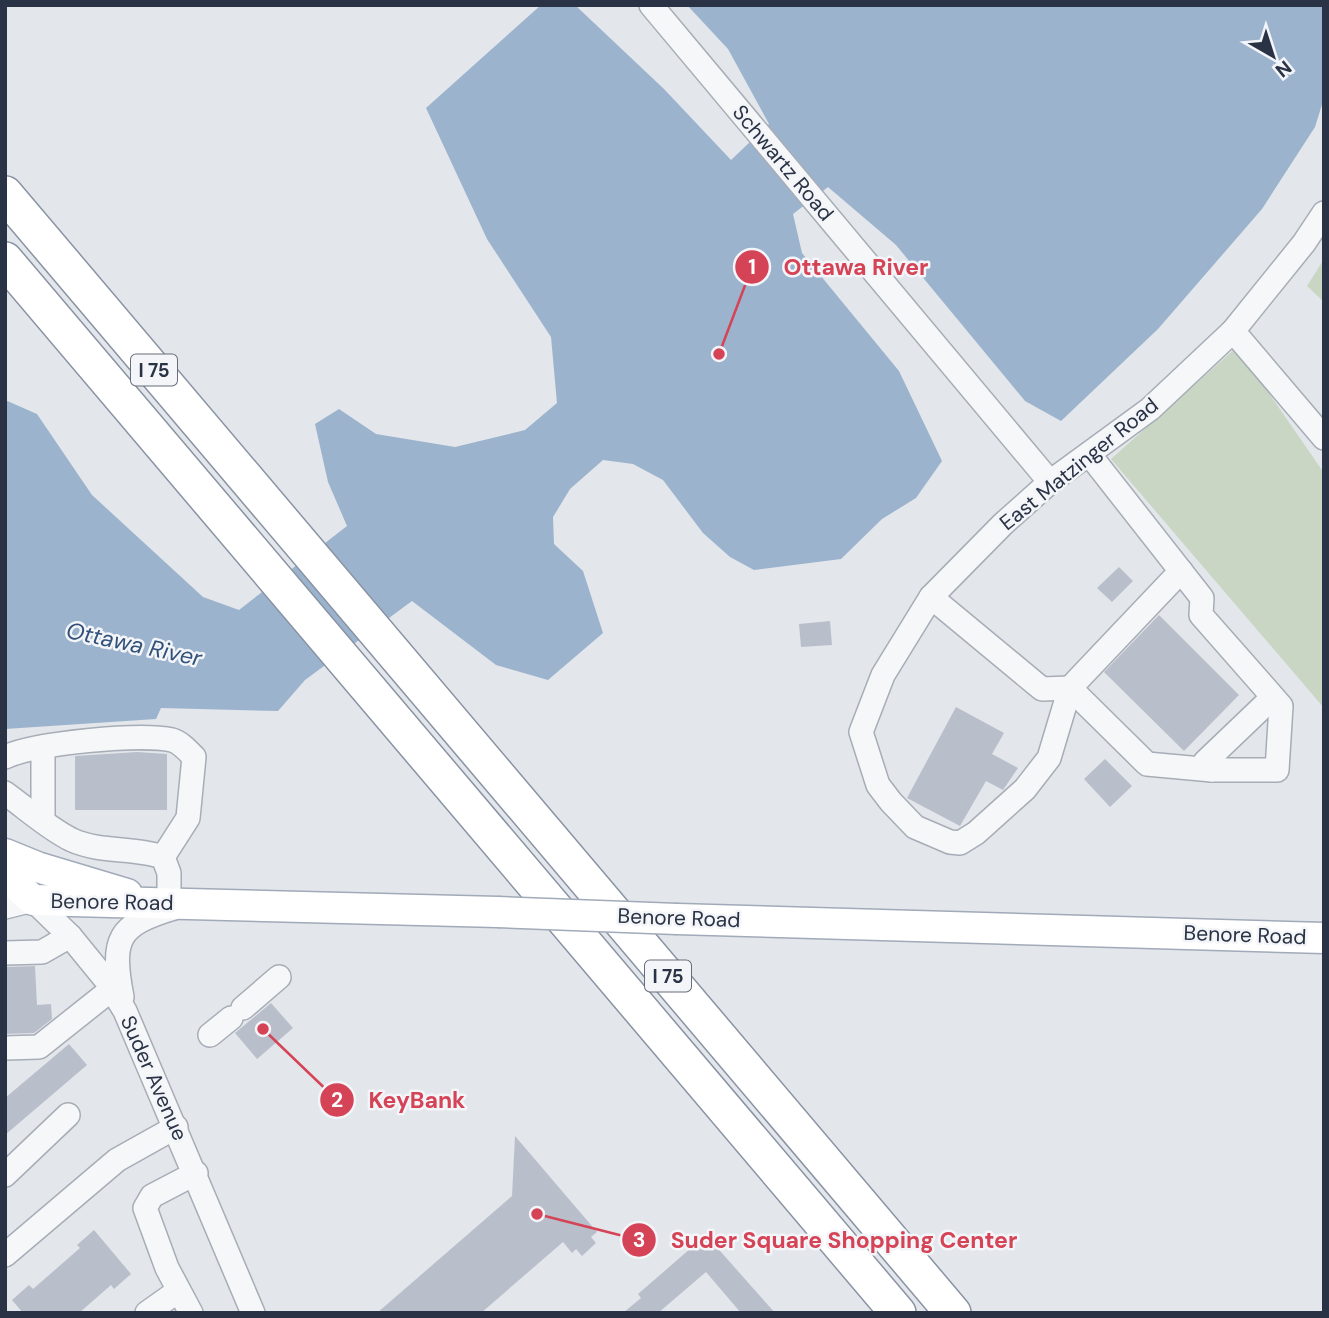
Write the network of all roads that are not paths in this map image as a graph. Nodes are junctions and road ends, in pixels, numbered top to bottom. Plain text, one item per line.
1 (651, 5) edge
2 (5, 194) edge
3 (1324, 213) edge
4 (5, 260) edge
5 (1233, 331) junction
6 (1324, 438) edge
7 (1089, 454) junction
8 (1050, 482) junction
9 (1181, 571) junction
10 (931, 597) junction
11 (1070, 688) junction
12 (1273, 697) junction
13 (43, 747) junction
14 (5, 757) edge
15 (1212, 770) junction
16 (5, 793) edge
17 (43, 820) junction
18 (5, 854) edge
19 (163, 857) junction
20 (5, 874) edge
21 (19, 903) edge
22 (170, 904) junction
23 (70, 936) junction
24 (1324, 938) edge
25 (5, 953) edge
26 (279, 976) dead end
27 (112, 989) junction
28 (125, 1011) junction
29 (210, 1035) dead end
30 (5, 1048) edge
31 (68, 1115) dead end
32 (176, 1127) junction
33 (196, 1173) junction
34 (5, 1175) edge
35 (5, 1255) edge
36 (178, 1291) junction
37 (147, 1313) edge
38 (191, 1313) edge
39 (253, 1313) edge
40 (898, 1313) edge
41 (953, 1313) edge

1 - 8 street, Schwartz Road
2 - 41 highway, I 75
3 - 5 street, East Matzinger Road
4 - 40 highway, I 75
5 - 6 street
5 - 7 street, East Matzinger Road
7 - 8 street, East Matzinger Road
7 - 9 street
8 - 10 street, East Matzinger Road
9 - 11 street
9 - 12 street
10 - 11 street
10 - 11 street, East Matzinger Road
11 - 15 street
12 - 15 street
12 - 15 street
13 - 14 street
13 - 17 street
13 - 19 street
16 - 17 street
17 - 19 street
18 - 22 main road
19 - 22 street
20 - 21 main road, Suder Avenue
21 - 22 main road, Benore Road
21 - 23 street, Suder Avenue
22 - 24 main road, Benore Road, bridge
22 - 28 street
23 - 25 street
23 - 27 street, Suder Avenue
26 - 29 street
27 - 28 street, Suder Avenue
27 - 30 street
28 - 32 street, Suder Avenue
31 - 34 street
32 - 33 street, Suder Avenue
32 - 35 street
33 - 36 street
33 - 39 street, Suder Avenue
36 - 37 street
36 - 38 street

